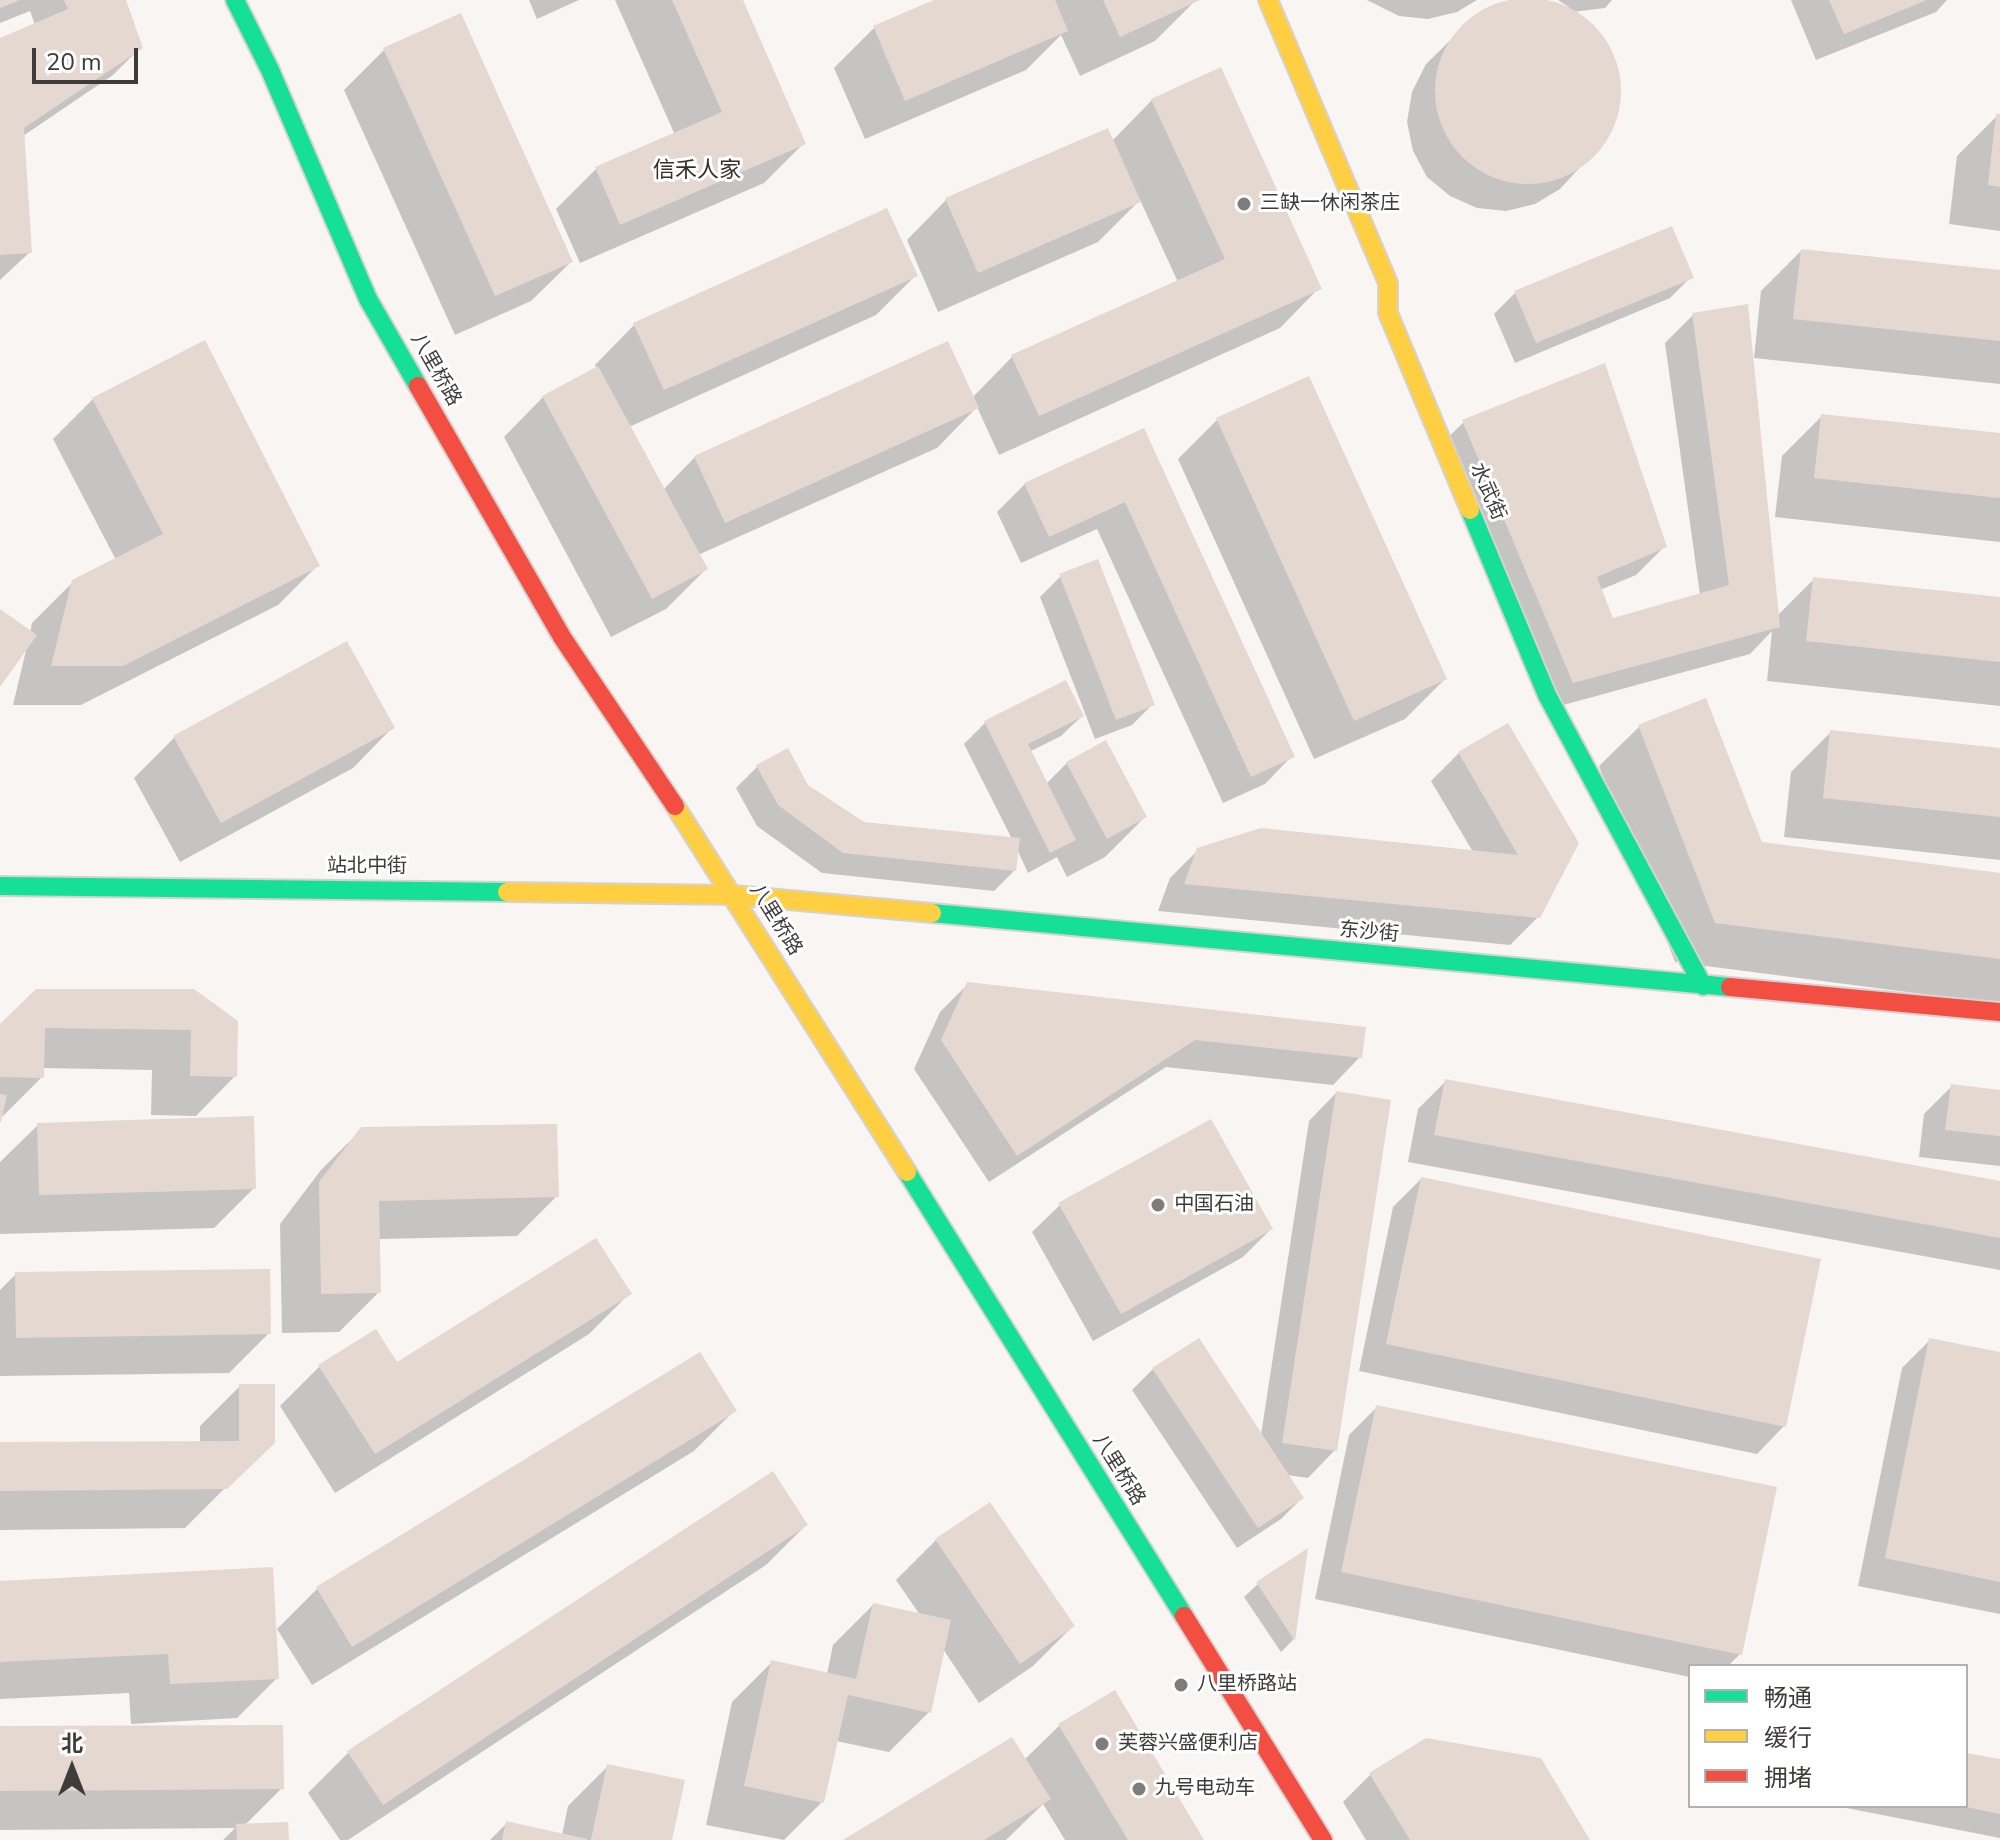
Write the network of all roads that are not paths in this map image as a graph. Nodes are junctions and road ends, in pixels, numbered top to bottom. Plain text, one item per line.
1 (235, 0) edge
2 (1268, 0) edge
3 (0, 886) edge
4 (734, 895) junction
5 (1703, 986) junction
6 (2000, 1012) edge
7 (1323, 1840) edge

1 - 4 street, 八里桥路
2 - 5 street, 水武街
3 - 4 street, 站北中街
4 - 5 street, 东沙街
4 - 7 street, 八里桥路
5 - 6 street, 东沙街

